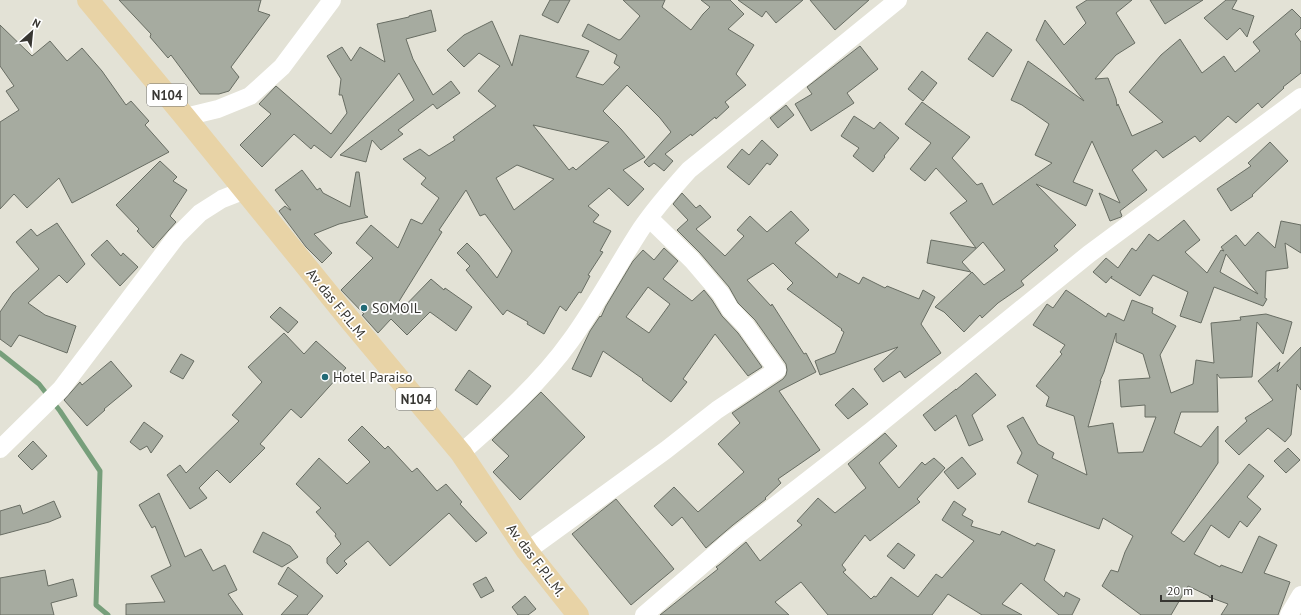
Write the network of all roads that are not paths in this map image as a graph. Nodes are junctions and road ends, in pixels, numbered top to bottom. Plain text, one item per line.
1 (88, 0) edge
2 (332, 0) edge
3 (898, 0) edge
4 (1301, 97) edge
5 (185, 117) junction
6 (245, 190) junction
7 (649, 218) junction
8 (0, 449) edge
9 (461, 453) junction
10 (527, 551) junction
11 (1301, 596) edge
12 (578, 615) edge
13 (644, 615) edge
14 (1289, 615) edge

1 - 5 main road, Av. das F.P.L.M. / N104
2 - 5 street
3 - 7 street
4 - 13 street
5 - 6 main road, Av. das F.P.L.M. / N104
6 - 8 street
6 - 9 main road, Av. das F.P.L.M. / N104
7 - 9 street
7 - 10 street
9 - 10 main road, Av. das F.P.L.M. / N104
10 - 12 main road, Av. das F.P.L.M. / N104
11 - 14 street

